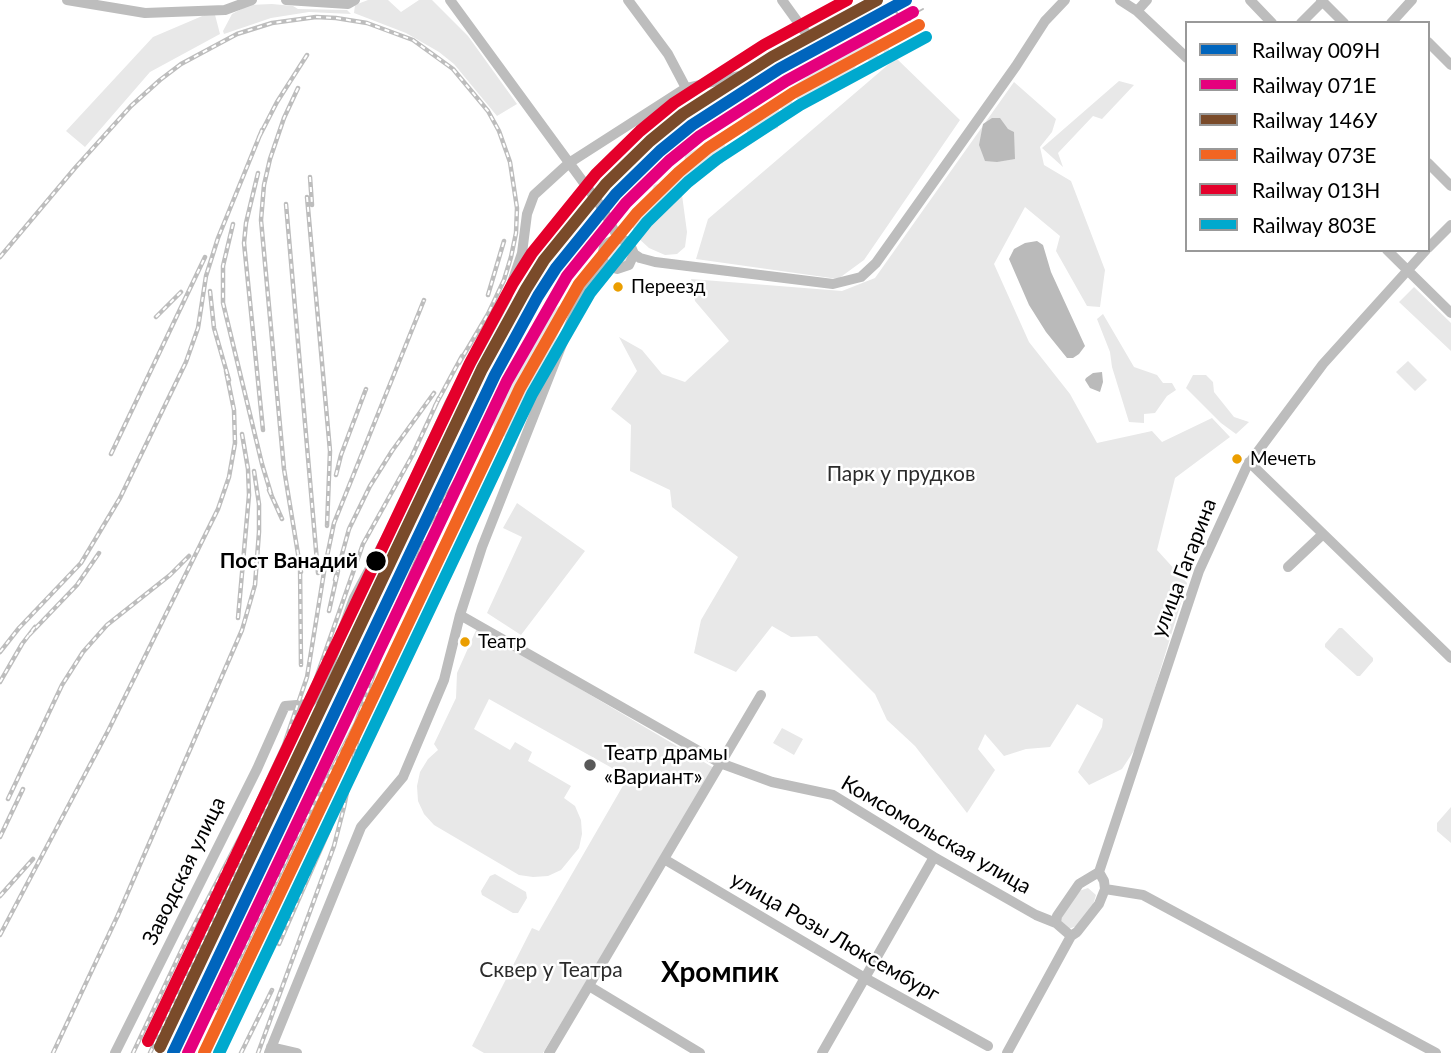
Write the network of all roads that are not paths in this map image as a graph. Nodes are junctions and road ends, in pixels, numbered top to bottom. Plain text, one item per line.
1 (67, 0) edge
2 (126, 0) edge
3 (252, 0) edge
4 (286, 0) edge
5 (355, 0) edge
6 (450, 0) edge
7 (628, 0) edge
8 (782, 0) edge
9 (874, 0) edge
10 (1065, 0) edge
11 (1120, 0) edge
12 (1147, 0) edge
13 (1250, 0) edge
14 (1412, 0) edge
15 (1321, 1) edge
16 (133, 10) junction
17 (1138, 11) junction
18 (1399, 14) junction
19 (1270, 21) edge
20 (1303, 21) edge
21 (1342, 21) edge
22 (1393, 21) edge
23 (1406, 21) edge
24 (808, 36) junction
25 (1430, 44) edge
26 (1185, 56) edge
27 (1451, 65) edge
28 (686, 88) junction
29 (569, 163) junction
30 (1430, 165) edge
31 (1451, 186) edge
32 (1451, 225) edge
33 (615, 236) junction
34 (1430, 246) edge
35 (1389, 252) edge
36 (1424, 252) edge
37 (636, 257) junction
38 (605, 267) junction
39 (1406, 270) junction
40 (1451, 313) edge
41 (1249, 462) junction
42 (1323, 534) junction
43 (1289, 567) dead end
44 (460, 615) junction
45 (1451, 658) edge
46 (761, 695) dead end
47 (720, 763) junction
48 (934, 857) junction
49 (664, 859) junction
50 (1099, 872) junction
51 (1105, 889) junction
52 (1056, 923) junction
53 (1071, 936) junction
54 (865, 978) junction
55 (589, 986) junction
56 (988, 1046) dead end
57 (270, 1050) edge
58 (116, 1053) edge
59 (297, 1053) edge
60 (550, 1053) edge
61 (700, 1053) edge
62 (822, 1053) edge
63 (1007, 1053) edge
64 (1436, 1053) edge

1 - 16 street
2 - 16 street
3 - 16 street
4 - 5 street
6 - 29 street
7 - 28 street
8 - 24 street
9 - 24 street
10 - 37 street
11 - 17 street
12 - 17 street
13 - 19 street
14 - 18 street
15 - 20 street
15 - 21 street
17 - 26 street
18 - 22 street
18 - 23 street
24 - 28 street
25 - 27 street
28 - 29 street
29 - 33 street
29 - 58 street, Заводская улица
30 - 31 street
32 - 34 street, улица Гагарина
33 - 37 street
33 - 38 street
35 - 39 street
36 - 39 street, улица Гагарина
37 - 38 street
38 - 44 street
39 - 40 street
39 - 41 street, улица Гагарина
41 - 42 street
41 - 50 street, улица Гагарина
42 - 43 street
42 - 45 street
44 - 47 street, Комсомольская улица
44 - 57 street
46 - 47 street
47 - 48 street, Комсомольская улица
47 - 49 street
48 - 52 street, Комсомольская улица
48 - 54 street
49 - 54 street, улица Розы Люксембург
49 - 55 street
50 - 51 street
50 - 52 street
51 - 53 street
51 - 64 street
52 - 53 street, Комсомольская улица
53 - 63 street
54 - 56 street, улица Розы Люксембург
54 - 62 street
55 - 60 street
55 - 61 street
57 - 59 street

